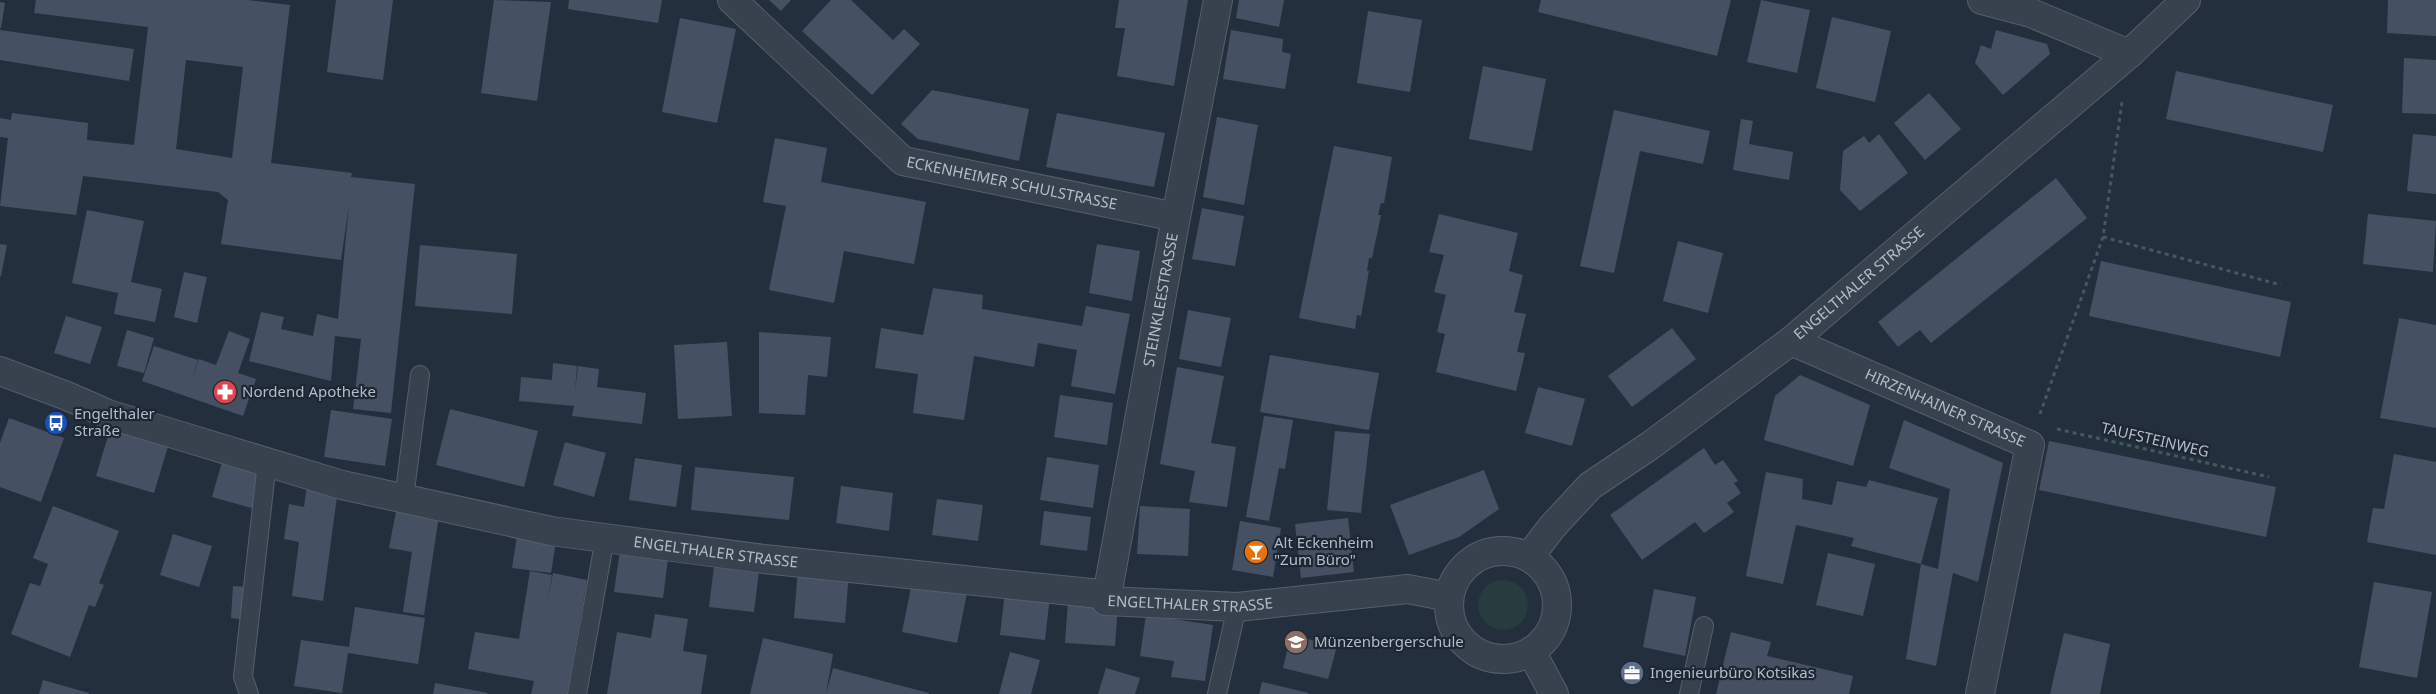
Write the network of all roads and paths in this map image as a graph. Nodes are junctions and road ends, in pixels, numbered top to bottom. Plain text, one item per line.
1 (732, 0) edge
2 (1218, 0) edge
3 (1982, 0) edge
4 (2186, 0) edge
5 (2129, 54) junction
6 (1176, 217) junction
7 (2103, 237) junction
8 (2281, 285) dead end
9 (1791, 342) junction
10 (0, 371) edge
11 (420, 374) dead end
12 (2033, 435) junction
13 (267, 462) junction
14 (2269, 477) dead end
15 (404, 498) junction
16 (605, 538) junction
17 (1529, 558) junction
18 (1449, 597) junction
19 (1106, 601) junction
20 (1237, 607) junction
21 (1704, 626) dead end
22 (1531, 652) junction
23 (249, 694) edge
24 (577, 694) edge
25 (1217, 694) edge
26 (1554, 694) edge
27 (1689, 694) edge
28 (1980, 694) edge

1 - 6 street, ECKENHEIMER SCHULSTRASSE
2 - 6 street, STEINKLEESTRASSE
3 - 5 street
4 - 5 street, ENGELTHALER STRASSE
5 - 7 path
5 - 9 street, ENGELTHALER STRASSE
6 - 19 street, STEINKLEESTRASSE
7 - 8 path
7 - 12 path
9 - 12 street, HIRZENHAINER STRASSE
9 - 17 street, ENGELTHALER STRASSE
10 - 13 street, ENGELTHALER STRASSE
11 - 15 lane
12 - 14 path, TAUFSTEINWEG
12 - 28 street, HIRZENHAINER STRASSE
13 - 15 street, ENGELTHALER STRASSE
13 - 23 lane
15 - 16 street, ENGELTHALER STRASSE
16 - 19 street, ENGELTHALER STRASSE
16 - 24 lane
17 - 18 street
17 - 22 street
18 - 20 street, ENGELTHALER STRASSE
18 - 22 street
19 - 20 street, ENGELTHALER STRASSE
20 - 25 lane
21 - 27 lane
22 - 26 street

